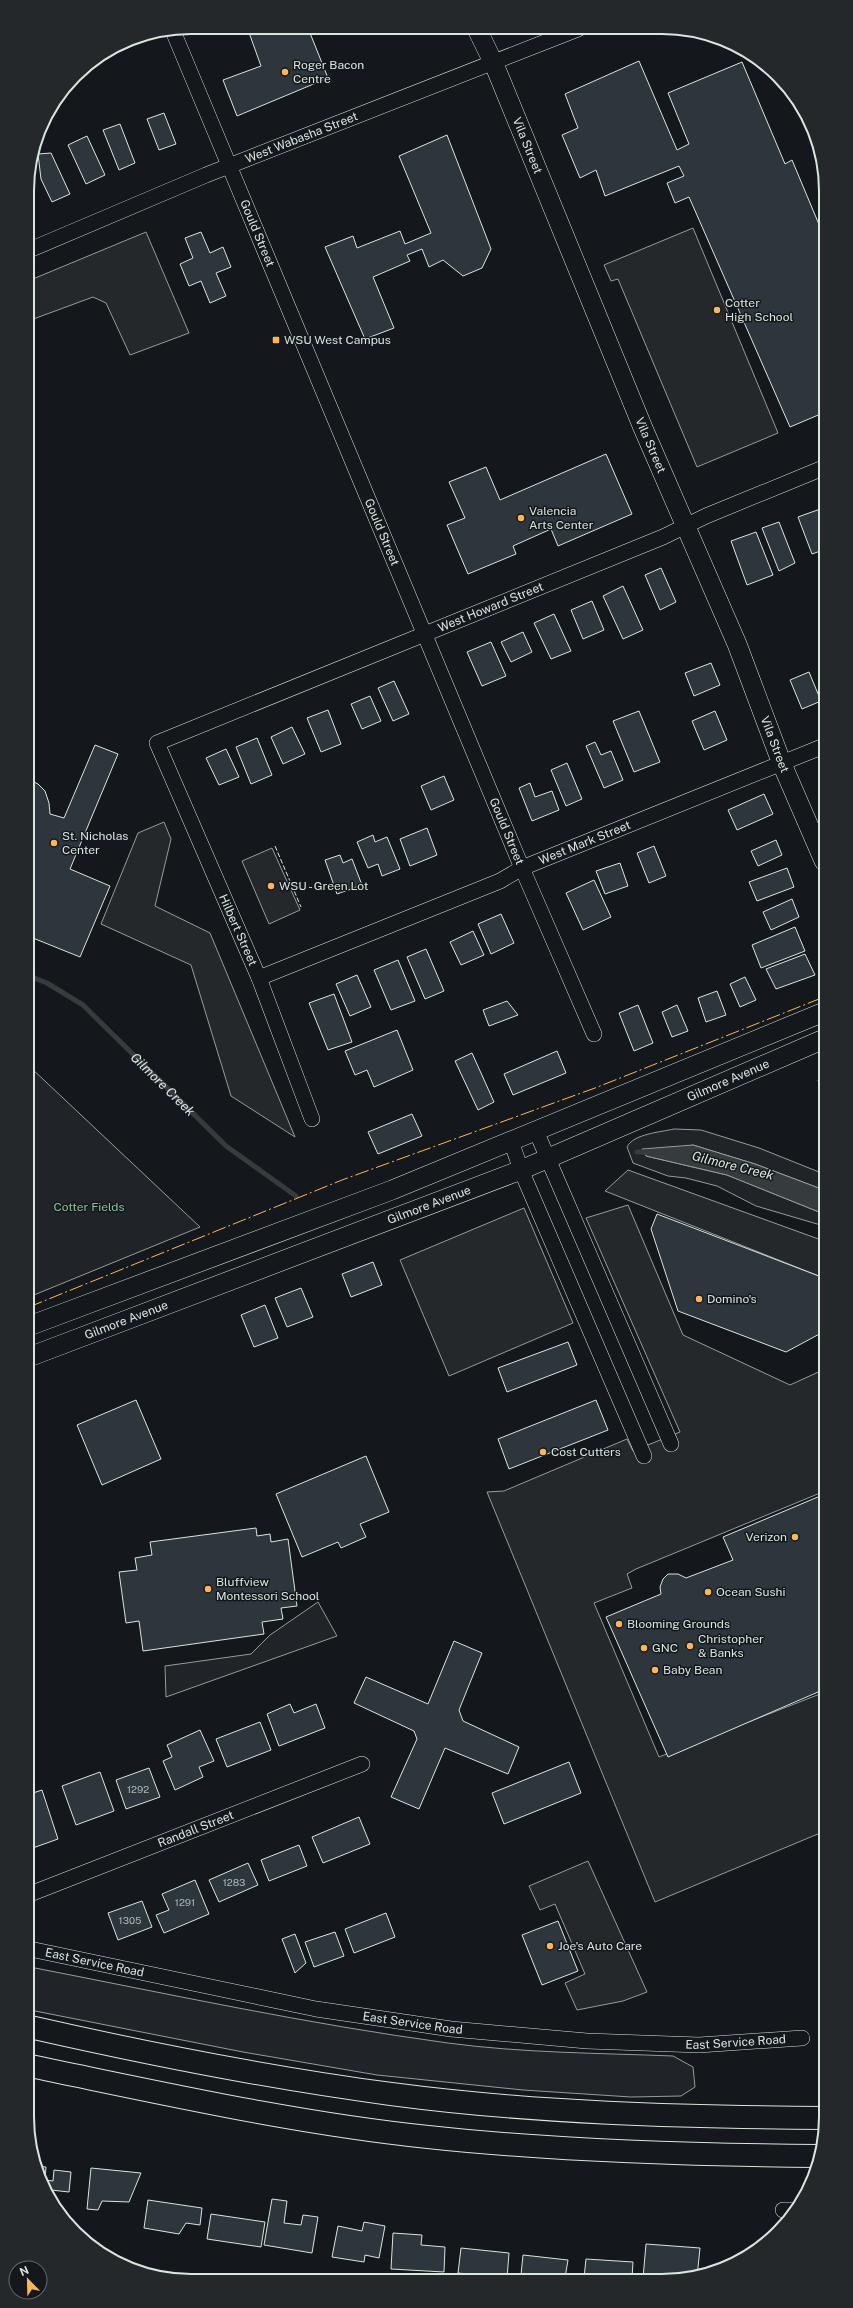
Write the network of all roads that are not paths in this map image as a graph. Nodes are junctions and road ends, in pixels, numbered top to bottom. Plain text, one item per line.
1 (479, 34) edge
2 (568, 34) edge
3 (175, 35) edge
4 (494, 64) junction
5 (229, 167) junction
6 (34, 248) edge
7 (819, 470) edge
8 (686, 525) junction
9 (424, 634) junction
10 (157, 743) joint
11 (819, 748) edge
12 (782, 764) junction
13 (819, 849) edge
14 (522, 868) junction
15 (259, 978) junction
16 (819, 1014) edge
17 (594, 1034) dead end
18 (819, 1041) edge
19 (312, 1119) dead end
20 (536, 1131) junction
21 (511, 1141) junction
22 (547, 1159) junction
23 (521, 1170) junction
24 (34, 1324) edge
25 (34, 1355) edge
26 (671, 1444) dead end
27 (644, 1456) dead end
28 (362, 1764) dead end
29 (34, 1892) edge
30 (34, 1949) edge
31 (34, 2028) edge
32 (802, 2038) dead end
33 (34, 2067) edge
34 (819, 2118) edge
35 (814, 2156) edge

1 - 4 street, Vila Street
2 - 4 street, West Wabasha Street
3 - 5 street, Gould Street
4 - 5 street, West Wabasha Street
4 - 8 street, Vila Street
5 - 6 street, West Wabasha Street
5 - 9 street, Gould Street
7 - 8 street, West Howard Street
8 - 9 street, West Howard Street
8 - 12 street, Vila Street
9 - 10 street, West Howard Street
9 - 14 street, Gould Street
10 - 15 street, Hilbert Street
11 - 12 street, West Mark Street
12 - 13 street, Vila Street
12 - 14 street, West Mark Street
14 - 15 street, West Mark Street
14 - 17 street, Gould Street
15 - 19 street, Hilbert Street
16 - 20 street
18 - 22 street, Gilmore Avenue
20 - 21 street
20 - 22 street
21 - 23 street
21 - 24 street
22 - 23 street, Gilmore Avenue
22 - 26 street
23 - 25 street, Gilmore Avenue
23 - 27 street
28 - 29 street, Randall Street
30 - 32 street, East Service Road
31 - 34 highway
33 - 35 highway

